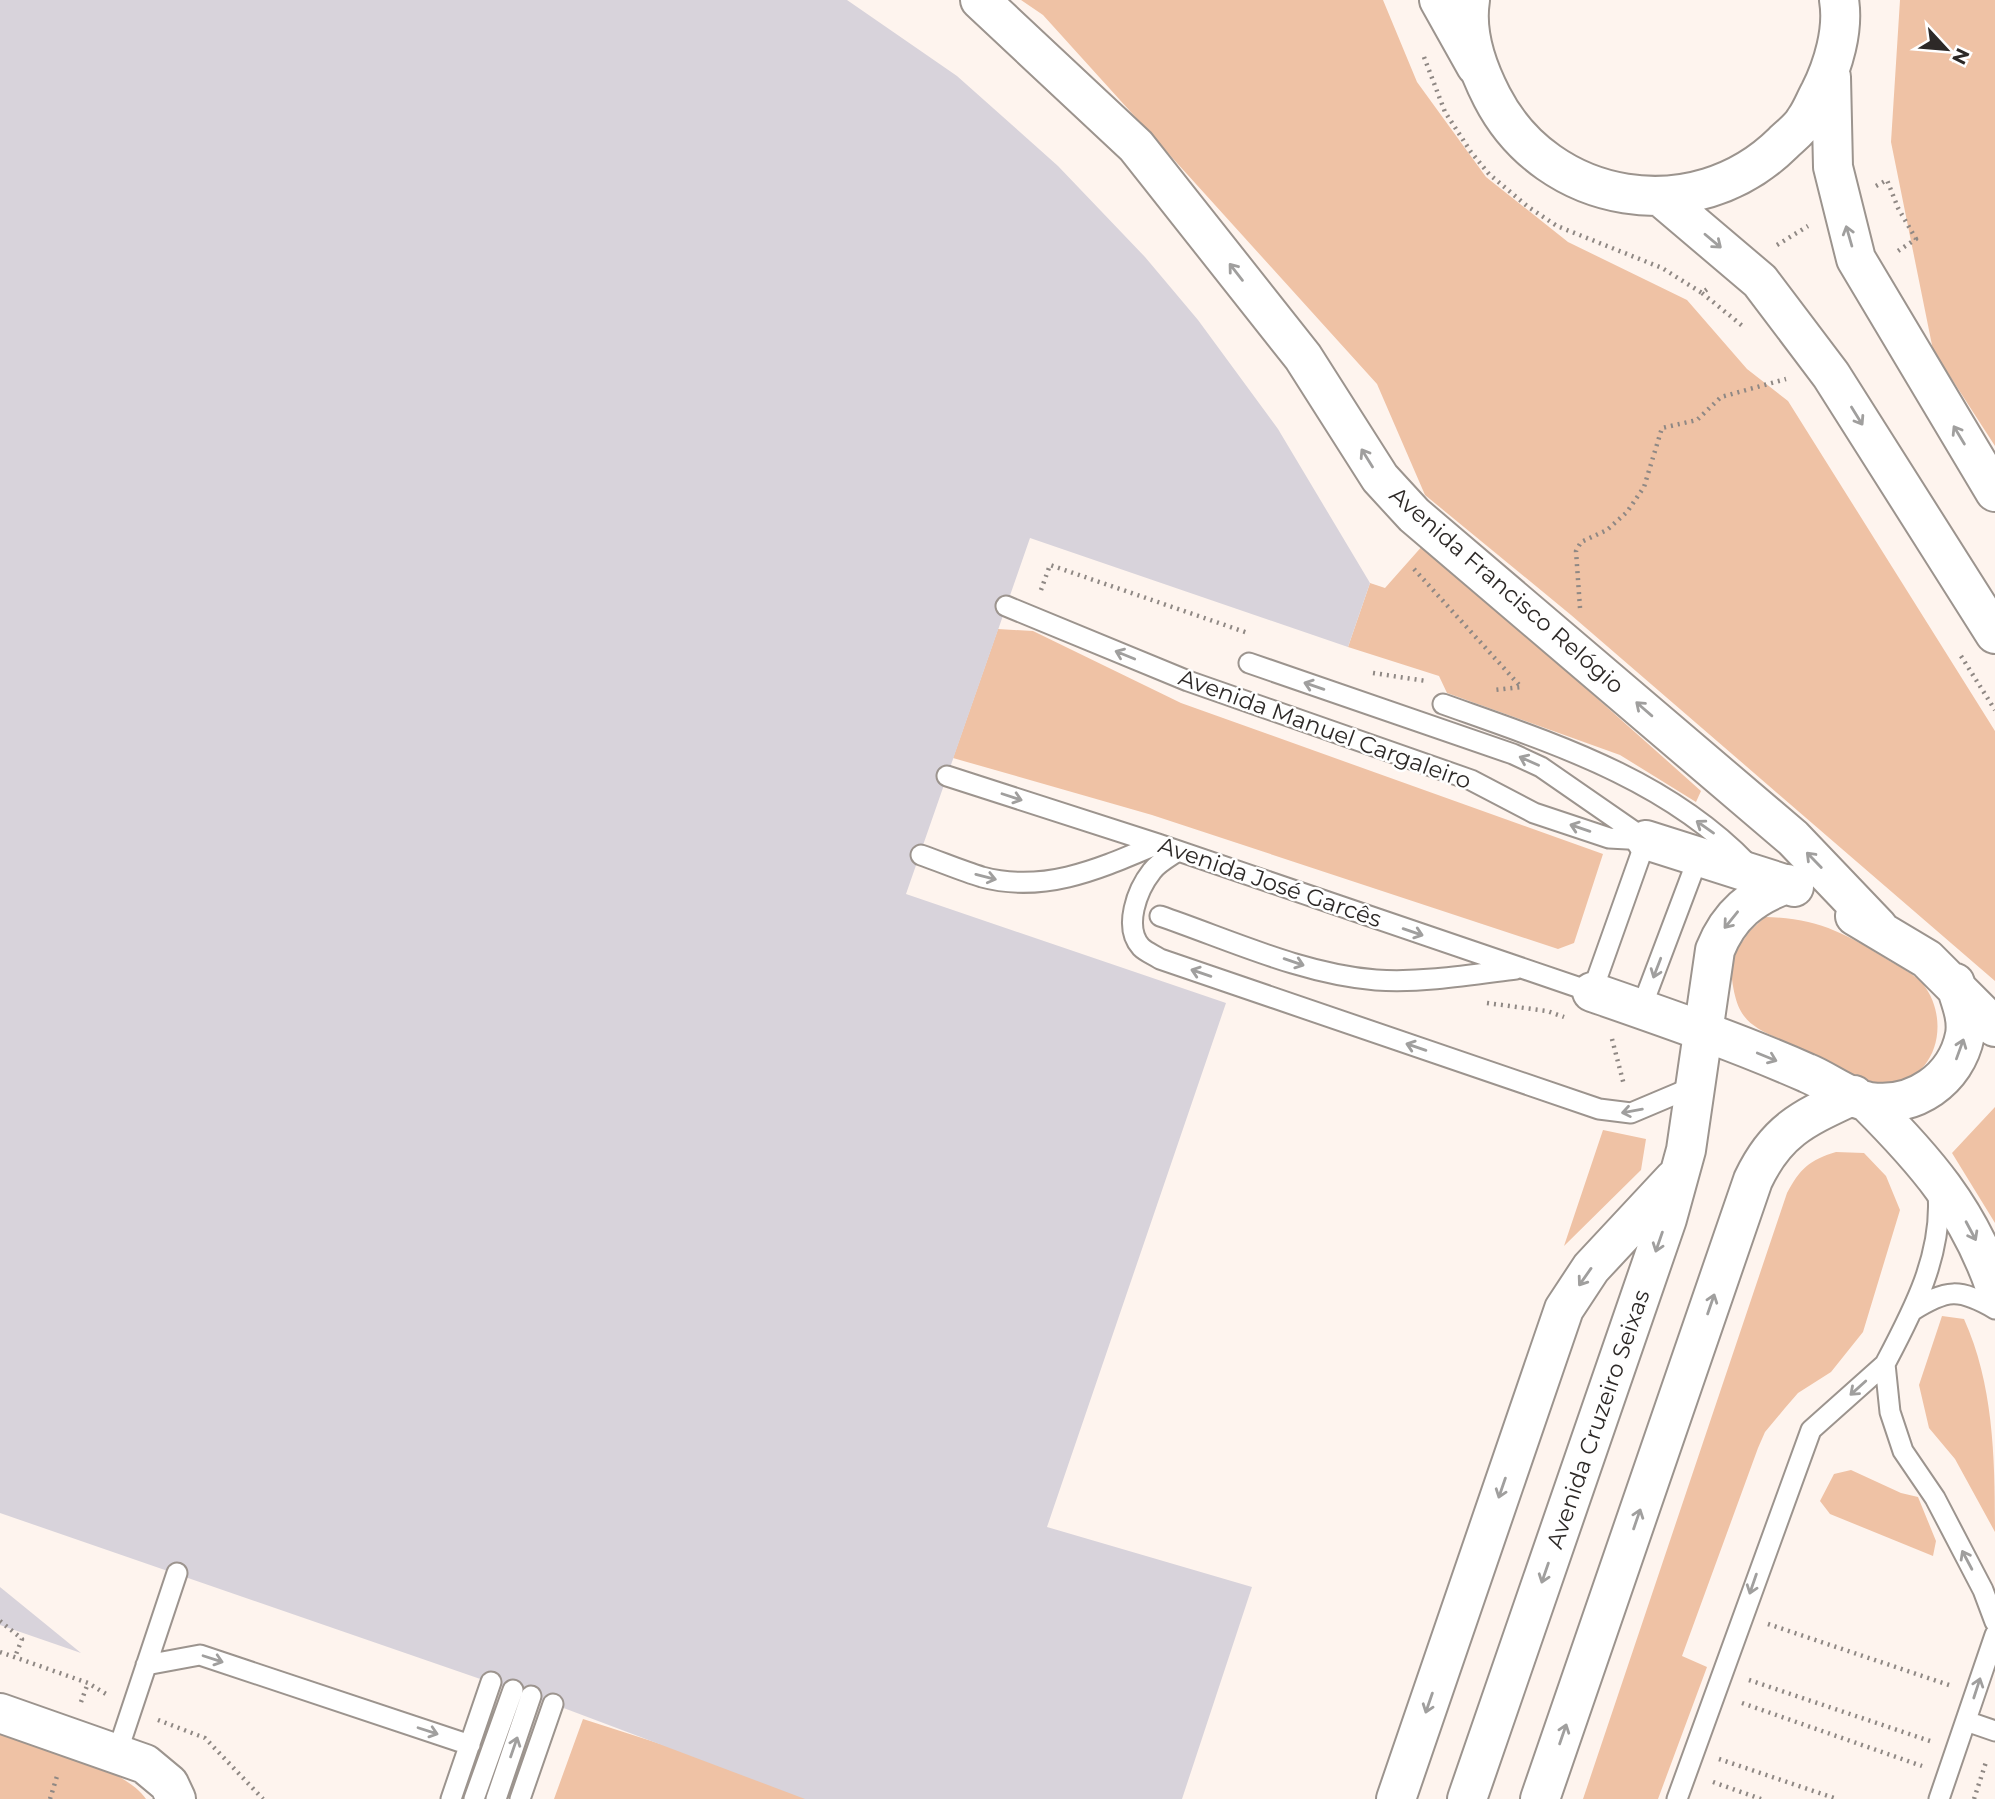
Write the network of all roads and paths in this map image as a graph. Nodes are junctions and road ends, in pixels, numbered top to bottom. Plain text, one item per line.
1 (980, 0) edge
2 (1440, 0) edge
3 (1470, 0) edge
4 (1839, 0) edge
5 (1477, 69) junction
6 (1831, 71) junction
7 (1661, 197) junction
8 (1702, 293) dead end
9 (1754, 338) dead end
10 (1781, 370) dead end
11 (1786, 379) junction
12 (1793, 389) dead end
13 (1995, 492) edge
14 (1410, 564) dead end
15 (1006, 606) dead end
16 (1031, 617) junction
17 (1995, 634) edge
18 (1254, 636) dead end
19 (1559, 636) junction
20 (1958, 652) dead end
21 (1249, 663) dead end
22 (1370, 673) dead end
23 (1438, 683) dead end
24 (1487, 689) dead end
25 (1443, 704) dead end
26 (1995, 710) edge
27 (947, 776) dead end
28 (1646, 840) junction
29 (1158, 844) junction
30 (1178, 851) junction
31 (921, 855) dead end
32 (1698, 858) junction
33 (1771, 878) junction
34 (1160, 916) dead end
35 (1878, 927) junction
36 (1520, 968) junction
37 (1955, 983) junction
38 (1473, 1002) dead end
39 (1582, 1006) junction
40 (1641, 1009) junction
41 (1995, 1027) edge
42 (1703, 1032) junction
43 (1611, 1035) dead end
44 (1695, 1086) junction
45 (1861, 1099) junction
46 (1631, 1113) junction
47 (1680, 1172) junction
48 (1936, 1175) junction
49 (1995, 1287) edge
50 (1995, 1309) edge
51 (1912, 1311) junction
52 (1885, 1364) junction
53 (177, 1573) dead end
54 (1757, 1621) dead end
55 (0, 1622) edge
56 (1995, 1622) edge
57 (1995, 1634) edge
58 (15, 1658) dead end
59 (146, 1665) junction
60 (1738, 1676) dead end
61 (491, 1682) dead end
62 (1958, 1688) dead end
63 (1731, 1699) dead end
64 (553, 1703) dead end
65 (0, 1713) edge
66 (1966, 1721) junction
67 (1995, 1731) edge
68 (1939, 1744) dead end
69 (470, 1745) junction
70 (117, 1753) junction
71 (1989, 1755) dead end
72 (1711, 1756) dead end
73 (1930, 1769) dead end
74 (1703, 1779) dead end
75 (177, 1794) edge
76 (451, 1799) edge
77 (474, 1799) edge
78 (496, 1799) edge
79 (520, 1799) edge
80 (1396, 1799) edge
81 (1467, 1799) edge
82 (1540, 1799) edge
83 (1677, 1799) edge
84 (1761, 1799) edge
85 (1837, 1799) edge
86 (1939, 1799) edge
87 (1974, 1799) edge

19 -> 1 street, Avenida Francisco Relógio
2 - 5 street
3 - 5 street
4 - 6 street
5 - 7 street
6 - 7 street
13 -> 6 street
7 -> 17 street
8 - 9 path
10 - 11 path
11 - 12 path
11 - 19 path
14 - 24 path
15 - 16 lane, Avenida Manuel Cargaleiro
16 - 18 path
28 -> 16 lane, Avenida Manuel Cargaleiro
35 -> 19 street, Avenida Francisco Relógio
20 - 26 path
28 -> 21 lane
22 - 23 path
33 -> 25 lane
27 -> 29 lane, Avenida José Garcês
28 - 32 street
28 - 39 lane
29 - 30 lane, Avenida José Garcês
31 -> 29 lane
30 -> 36 lane, Avenida José Garcês
46 -> 30 lane
32 - 33 street
32 -> 40 lane
33 - 35 street
33 -> 42 street, Avenida Cruzeiro Seixas
34 -> 36 lane
35 - 37 street
36 - 39 lane, Avenida José Garcês
37 - 41 street
45 -> 37 street
38 - 39 path
39 - 40 street
40 - 42 street
42 - 44 street, Avenida Cruzeiro Seixas
42 -> 45 street
43 - 46 path
44 -> 46 lane
44 - 47 street, Avenida Cruzeiro Seixas
45 - 48 street
82 -> 45 street
47 -> 80 street
47 -> 81 street, Avenida Cruzeiro Seixas
48 -> 49 street
48 - 51 lane
50 - 51 lane
51 - 52 lane
56 -> 52 lane
52 -> 83 lane
53 - 59 lane
54 - 62 path
55 - 58 path
66 -> 57 lane
59 -> 69 lane
59 - 70 lane
60 - 68 path
61 - 69 lane
63 - 73 path
64 - 79 lane
65 - 70 street
66 - 67 lane
66 - 86 lane
69 - 76 lane
70 - 75 street
71 - 87 path
72 - 85 path
74 - 84 path
78 -> 77 lane

